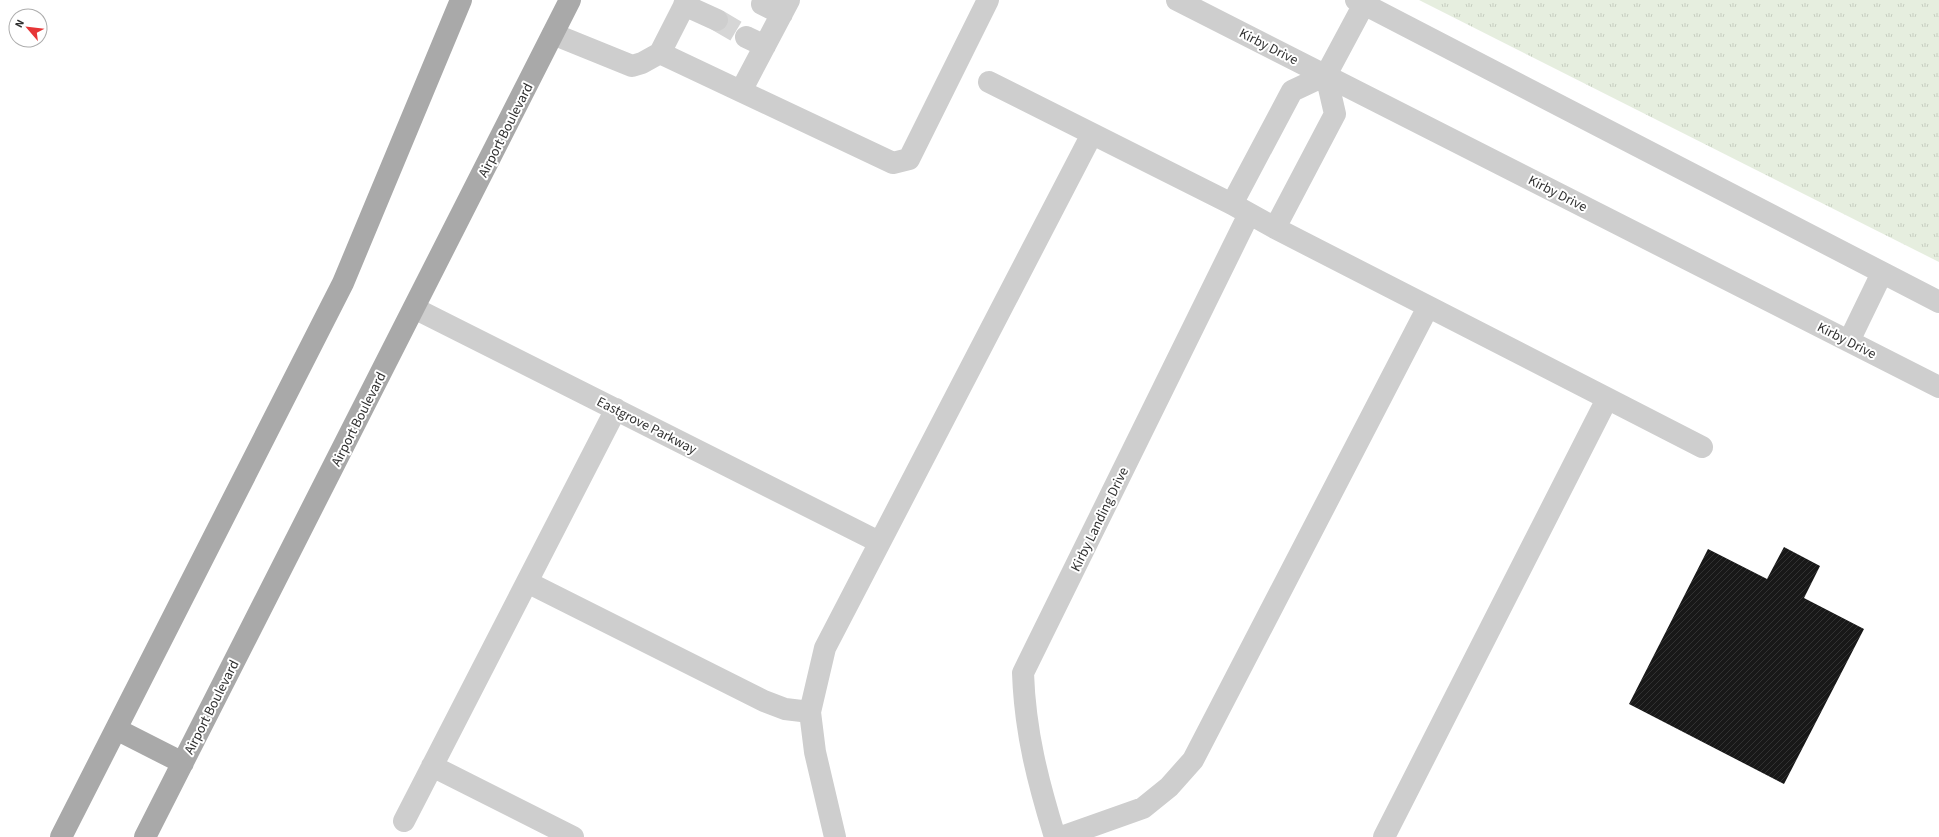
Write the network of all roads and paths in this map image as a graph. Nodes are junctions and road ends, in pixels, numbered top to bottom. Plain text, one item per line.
1 (461, 0) edge
2 (570, 0) edge
3 (988, 0) edge
4 (1177, 0) edge
5 (686, 2) edge
6 (1360, 2) edge
7 (762, 4) dead end
8 (785, 7) edge
9 (717, 20) tunnel mouth
10 (553, 34) junction
11 (660, 53) junction
12 (1326, 75) junction
13 (989, 82) dead end
14 (742, 91) junction
15 (1092, 134) junction
16 (1241, 209) junction
17 (1275, 228) junction
18 (1882, 273) junction
19 (1939, 302) edge
20 (1428, 307) junction
21 (414, 308) junction
22 (1849, 341) junction
23 (1939, 387) edge
24 (1607, 398) junction
25 (616, 409) junction
26 (1702, 447) dead end
27 (879, 542) junction
28 (527, 582) junction
29 (810, 712) junction
30 (116, 729) junction
31 (183, 763) junction
32 (432, 766) junction
33 (404, 820) dead end
34 (62, 837) edge
35 (145, 837) edge
36 (573, 837) edge
37 (835, 837) edge
38 (1055, 837) edge
39 (1061, 837) edge
40 (1384, 837) edge

1 - 30 main road
2 - 10 main road, Airport Boulevard
3 - 14 street
4 - 12 street, Kirby Drive
5 - 9 street
5 - 11 street
6 - 12 street
6 - 18 street
7 - 8 street
8 - 14 street
10 - 11 street
10 - 21 main road, Airport Boulevard
11 - 14 street
12 - 16 street, Kirby Landing Drive
12 - 17 street
12 - 22 street, Kirby Drive
13 - 15 street
15 - 16 street
15 - 27 street
16 - 17 street
16 - 38 street, Kirby Landing Drive
17 - 20 street
18 - 19 street
18 - 22 street
20 - 24 street
20 - 39 street
21 - 25 street, Eastgrove Parkway
21 - 31 main road, Airport Boulevard
22 - 23 street, Kirby Drive
24 - 26 street
24 - 40 street
25 - 27 street, Eastgrove Parkway
25 - 28 street
27 - 29 street
28 - 29 street
28 - 32 street
29 - 37 street
30 - 31 main road
30 - 34 main road
31 - 35 main road, Airport Boulevard
32 - 33 street
32 - 36 street

